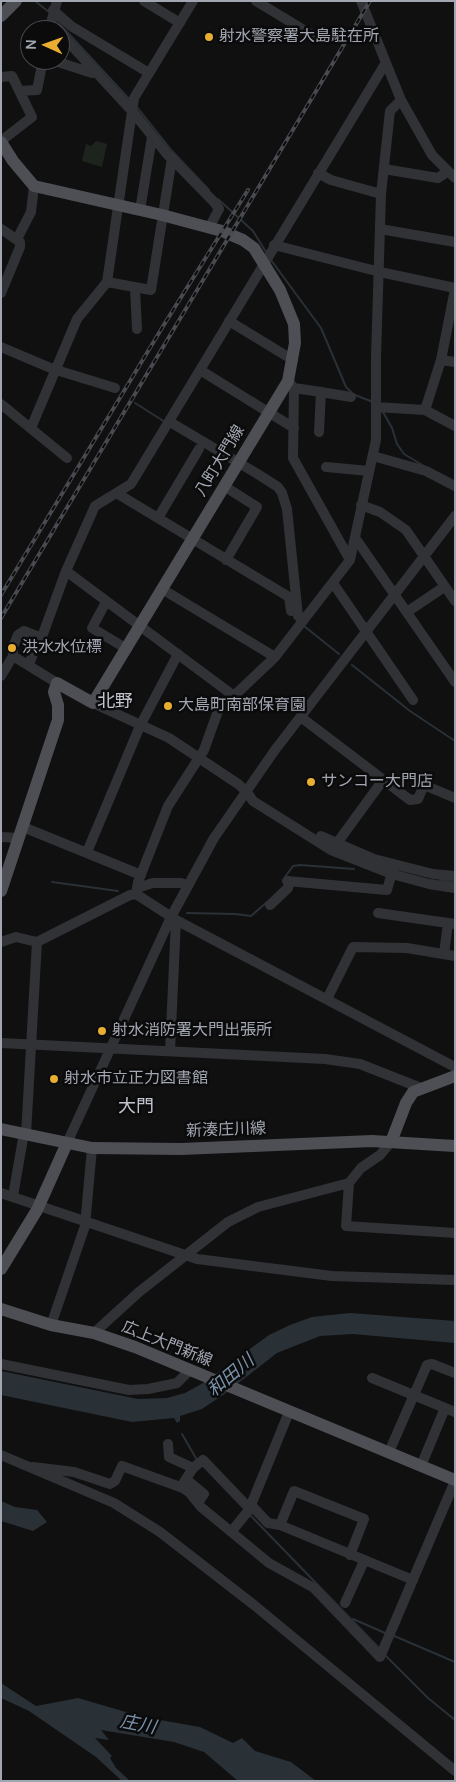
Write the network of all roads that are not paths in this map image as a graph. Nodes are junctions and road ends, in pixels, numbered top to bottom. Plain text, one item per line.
1 (144, 1) edge
2 (193, 1) edge
3 (256, 1) edge
4 (361, 1) edge
5 (13, 2) edge
6 (1, 16) edge
7 (53, 18) edge
8 (180, 23) junction
9 (312, 35) dead end
10 (70, 44) edge
11 (385, 64) junction
12 (70, 66) edge
13 (41, 70) edge
14 (95, 70) junction
15 (149, 73) junction
16 (1, 77) edge
17 (20, 91) junction
18 (401, 100) junction
19 (133, 106) junction
20 (152, 137) junction
21 (1, 141) edge
22 (172, 158) junction
23 (384, 169) junction
24 (318, 173) junction
25 (451, 175) edge
26 (34, 186) junction
27 (381, 194) junction
28 (118, 204) junction
29 (140, 210) junction
30 (162, 215) junction
31 (209, 228) junction
32 (1, 229) edge
33 (380, 230) junction
34 (17, 239) junction
35 (455, 242) edge
36 (274, 245) junction
37 (264, 263) junction
38 (380, 272) junction
39 (107, 282) junction
40 (2, 286) edge
41 (135, 288) junction
42 (455, 290) edge
43 (229, 321) junction
44 (138, 329) dead end
45 (1, 347) edge
46 (293, 360) junction
47 (441, 360) junction
48 (455, 362) edge
49 (57, 370) junction
50 (200, 370) junction
51 (291, 384) junction
52 (115, 388) dead end
53 (321, 392) junction
54 (351, 397) dead end
55 (1, 404) edge
56 (376, 407) junction
57 (425, 410) junction
58 (268, 412) junction
59 (170, 422) junction
60 (455, 426) edge
61 (31, 428) junction
62 (294, 428) junction
63 (319, 432) dead end
64 (199, 449) dead end
65 (373, 456) junction
66 (67, 458) dead end
67 (238, 462) junction
68 (326, 467) dead end
69 (369, 471) junction
70 (224, 486) junction
71 (455, 486) edge
72 (118, 494) junction
73 (361, 505) junction
74 (455, 516) edge
75 (158, 518) junction
76 (192, 539) junction
77 (356, 539) junction
78 (425, 557) junction
79 (226, 560) junction
80 (350, 560) junction
81 (66, 571) junction
82 (333, 583) junction
83 (444, 587) junction
84 (162, 589) junction
85 (395, 595) junction
86 (455, 601) edge
87 (106, 602) junction
88 (407, 612) junction
89 (301, 624) junction
90 (140, 625) junction
91 (366, 633) junction
92 (38, 637) junction
93 (127, 649) junction
94 (178, 654) junction
95 (13, 656) junction
96 (276, 657) junction
97 (29, 665) junction
98 (1, 676) edge
99 (455, 682) edge
100 (57, 683) junction
101 (234, 696) junction
102 (413, 700) dead end
103 (93, 703) junction
104 (302, 718) junction
105 (140, 726) junction
106 (199, 758) junction
107 (383, 780) junction
108 (248, 792) junction
109 (455, 798) edge
110 (21, 832) junction
111 (1, 837) edge
112 (333, 847) junction
113 (87, 852) junction
114 (393, 870) junction
115 (141, 875) junction
116 (455, 876) edge
117 (187, 885) junction
118 (455, 888) edge
119 (1, 891) edge
120 (136, 891) junction
121 (270, 905) dead end
122 (378, 913) dead end
123 (174, 919) junction
124 (451, 924) edge
125 (1, 942) edge
126 (37, 942) junction
127 (444, 954) junction
128 (455, 956) edge
129 (326, 999) junction
130 (1, 1043) edge
131 (32, 1044) junction
132 (112, 1048) junction
133 (170, 1051) junction
134 (455, 1067) edge
135 (455, 1076) edge
136 (421, 1088) junction
137 (1, 1129) edge
138 (25, 1133) junction
139 (391, 1142) junction
140 (67, 1143) junction
141 (455, 1146) edge
142 (92, 1148) junction
143 (349, 1183) junction
144 (1, 1193) edge
145 (13, 1196) junction
146 (40, 1206) junction
147 (86, 1221) junction
148 (455, 1233) edge
149 (184, 1255) junction
150 (1, 1269) edge
151 (455, 1280) edge
152 (1, 1310) edge
153 (51, 1325) junction
154 (94, 1333) junction
155 (1, 1364) edge
156 (192, 1372) junction
157 (455, 1373) edge
158 (372, 1378) dead end
159 (413, 1396) junction
160 (450, 1410) edge
161 (289, 1412) junction
162 (168, 1444) dead end
163 (389, 1452) junction
164 (1, 1455) edge
165 (421, 1466) junction
166 (33, 1467) junction
167 (193, 1468) junction
168 (455, 1480) edge
169 (184, 1483) junction
170 (249, 1509) junction
171 (280, 1525) junction
172 (231, 1532) junction
173 (350, 1555) junction
174 (364, 1561) junction
175 (413, 1580) junction
176 (345, 1603) dead end
177 (455, 1771) edge

1 - 8 street
2 - 8 street
3 - 9 street
4 - 11 street
5 - 6 main road
7 - 15 street
8 - 15 street
10 - 14 street
11 - 18 street
11 - 24 street
12 - 14 street
13 - 17 street
14 - 19 street
15 - 19 street
16 - 17 street
17 - 21 street
18 - 23 street
18 - 25 street
19 - 20 street
19 - 28 street
20 - 22 street
20 - 29 street
21 - 26 main road
22 - 30 street
22 - 31 street
23 - 25 street
23 - 27 street
24 - 27 street
24 - 36 street
26 - 28 main road, 八町大門線
26 - 34 street
27 - 33 street
28 - 29 main road, 八町大門線
28 - 39 street
29 - 30 main road, 八町大門線
30 - 31 main road, 八町大門線
30 - 41 street
31 - 37 main road, 八町大門線
32 - 34 street
33 - 35 street
33 - 38 street
34 - 40 street
36 - 37 street
36 - 38 street
37 - 43 street
37 - 46 main road, 八町大門線
38 - 42 street
38 - 56 street
39 - 41 street
39 - 49 street
41 - 44 street
42 - 47 street
43 - 46 street
43 - 50 street
45 - 49 street
46 - 51 main road, 八町大門線
47 - 48 street
47 - 57 street
49 - 52 street
49 - 61 street
50 - 58 street
50 - 59 street
51 - 53 street
51 - 58 main road, 八町大門線
51 - 62 street
53 - 54 street
53 - 63 street
55 - 61 street
56 - 57 street
56 - 65 street
57 - 60 street
58 - 62 street
58 - 67 main road, 八町大門線
59 - 67 street
59 - 72 street
61 - 66 street
62 - 80 street
64 - 75 street
65 - 69 street
65 - 71 street
67 - 70 main road, 八町大門線
67 - 89 street
68 - 69 street
69 - 73 street
70 - 76 main road, 八町大門線
70 - 79 street
72 - 75 street
72 - 81 street
73 - 77 street
73 - 78 street
74 - 78 street
75 - 76 street
76 - 79 street
76 - 84 main road, 八町大門線
77 - 80 street
77 - 85 street
78 - 83 street
78 - 85 street
79 - 89 street
80 - 82 street
81 - 87 street
81 - 92 street
82 - 89 street
82 - 91 street
83 - 86 street
83 - 88 street
84 - 90 main road, 八町大門線
84 - 96 street
85 - 88 street
85 - 91 street
87 - 90 street
87 - 93 street
88 - 99 street
89 - 96 street
90 - 93 main road, 八町大門線
90 - 94 street
91 - 102 street
91 - 104 street
92 - 95 street
92 - 97 street
93 - 103 main road, 八町大門線
94 - 101 street
94 - 105 street
95 - 97 street
95 - 98 street
96 - 101 street
97 - 100 street
100 - 103 main road
100 - 110 main road
101 - 106 street
103 - 105 street
104 - 107 street
104 - 108 street
105 - 106 street
105 - 113 street
106 - 108 street
106 - 115 street
107 - 109 street
107 - 112 street
108 - 112 street
108 - 117 street
110 - 111 street
110 - 113 street
110 - 119 main road
112 - 114 street
113 - 115 street
114 - 116 street
114 - 118 street
114 - 121 street
115 - 120 street
117 - 120 street
117 - 123 street
120 - 123 street
120 - 126 street
122 - 124 street
123 - 129 street
123 - 132 street
123 - 133 street
124 - 127 street
125 - 126 street
126 - 131 street
127 - 128 street
127 - 129 street
129 - 134 street
130 - 131 street
131 - 132 street
131 - 138 street
132 - 133 street
132 - 140 street
133 - 136 street
135 - 136 main road
136 - 139 main road
137 - 138 main road, 新湊庄川線
138 - 140 main road, 新湊庄川線
138 - 145 street
139 - 141 main road, 新湊庄川線
139 - 142 main road, 新湊庄川線
139 - 143 street
140 - 142 main road, 新湊庄川線
140 - 146 main road
142 - 147 street
143 - 148 street
143 - 149 street
144 - 145 street
145 - 146 street
146 - 147 street
146 - 150 main road
147 - 149 street
147 - 153 street
149 - 151 street
149 - 154 street
152 - 153 main road, 広上大門新線
153 - 154 main road, 広上大門新線
154 - 156 main road, 広上大門新線
155 - 156 street
156 - 161 main road, 広上大門新線
157 - 159 street
158 - 159 street
159 - 160 street
159 - 163 street
160 - 165 street
161 - 163 main road, 広上大門新線
161 - 170 street
162 - 167 street
163 - 165 main road, 広上大門新線
164 - 166 street
165 - 168 main road, 広上大門新線
166 - 169 street
166 - 177 street
167 - 169 street
167 - 170 street
168 - 175 street
169 - 172 street
170 - 171 street
170 - 172 street
171 - 173 street
171 - 173 street
172 - 175 street
173 - 174 street
174 - 175 street
174 - 176 street

